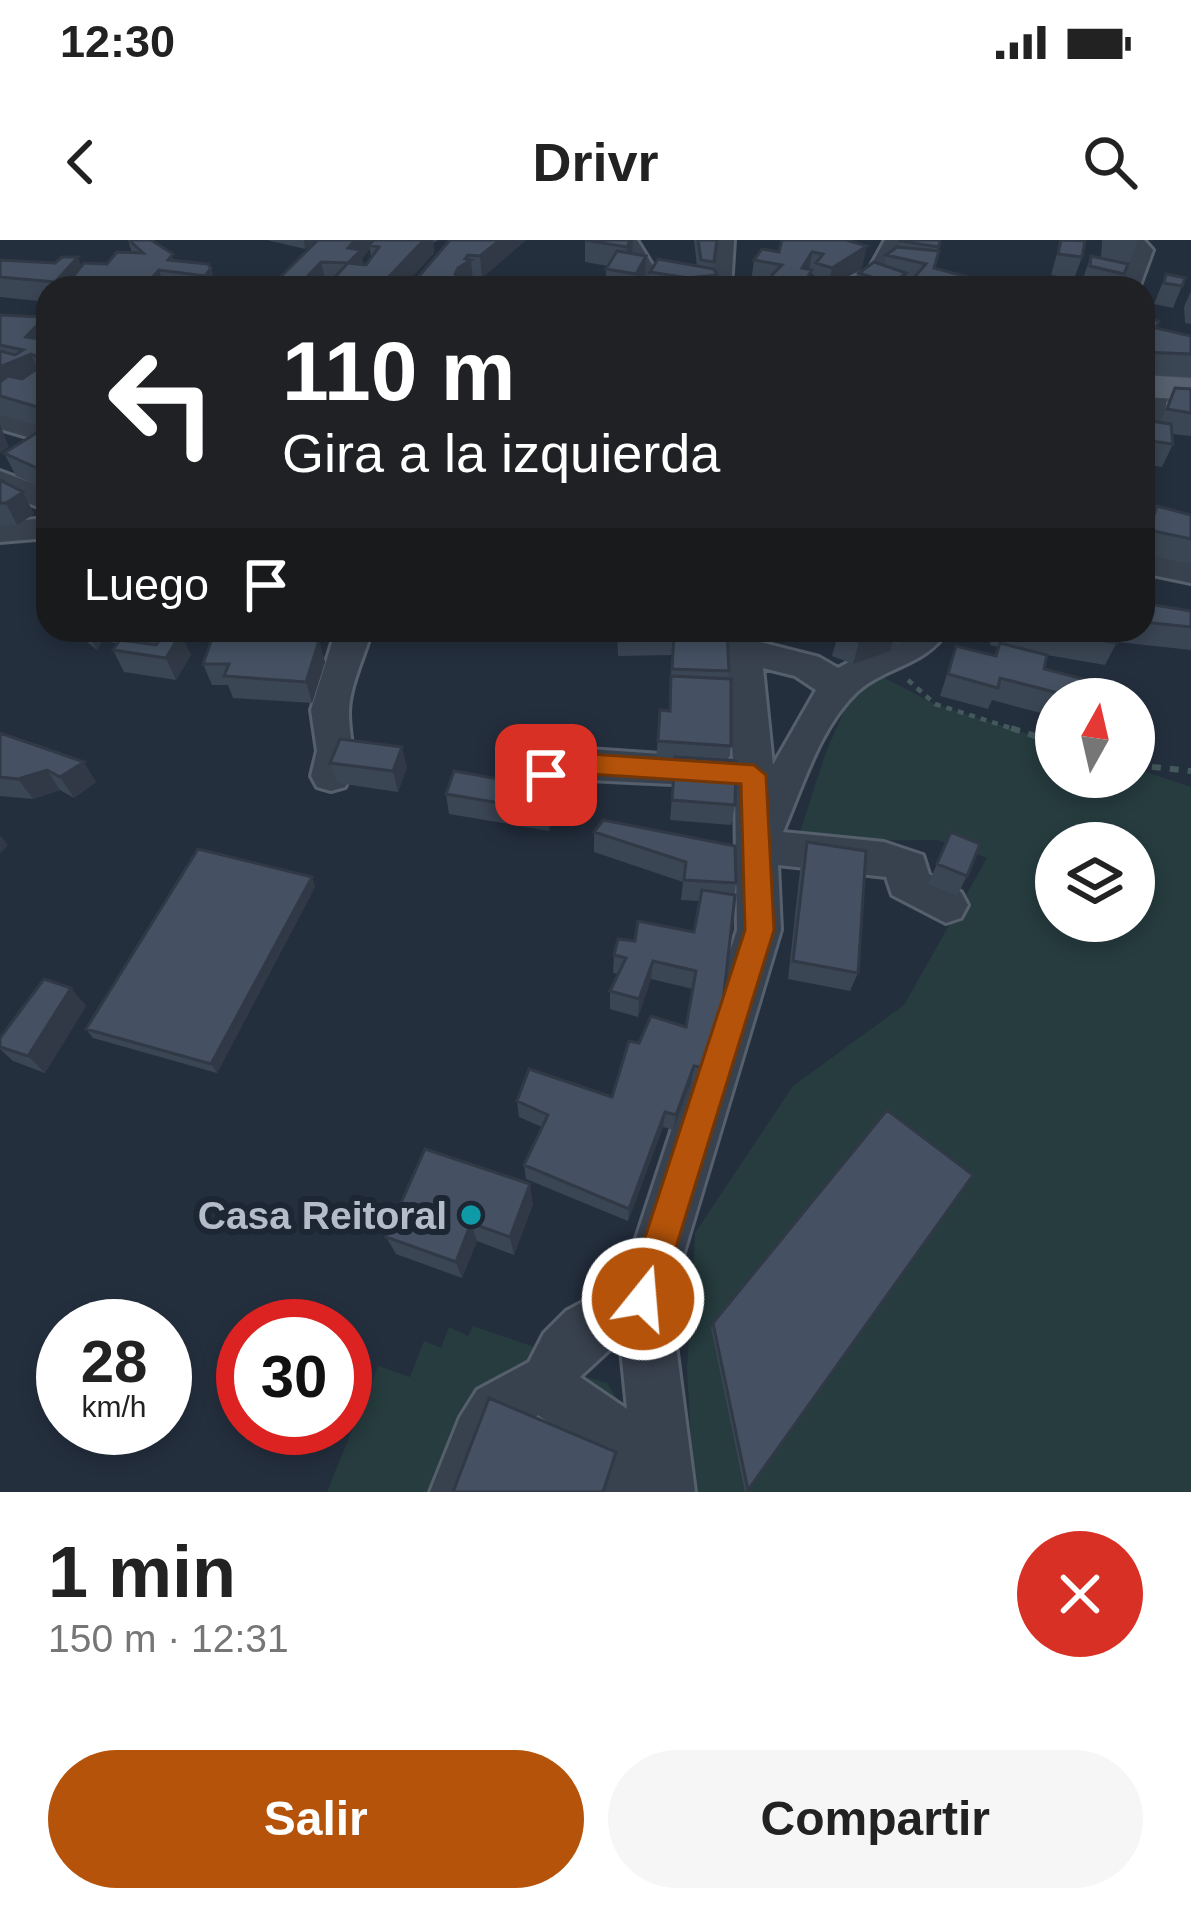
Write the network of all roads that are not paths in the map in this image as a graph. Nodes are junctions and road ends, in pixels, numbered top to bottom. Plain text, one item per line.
1 (625, 240) edge
2 (722, 240) edge
3 (1129, 240) edge
4 (889, 243) edge
5 (662, 276) edge
6 (718, 276) edge
7 (874, 276) edge
8 (1131, 276) edge
9 (0, 395) edge
10 (0, 406) edge
11 (0, 419) edge
12 (36, 430) edge
13 (0, 481) edge
14 (36, 496) edge
15 (36, 529) edge
16 (0, 532) edge
17 (1155, 564) edge
18 (1191, 572) edge
19 (350, 642) edge
20 (741, 642) edge
21 (744, 642) edge
22 (918, 642) edge
23 (839, 686) junction
24 (754, 775) junction
25 (331, 776) edge
26 (543, 794) edge
27 (756, 846) junction
28 (946, 905) dead end
29 (643, 1299) junction
30 (548, 1383) junction
31 (460, 1492) edge
32 (623, 1492) edge
33 (665, 1492) edge

1 - 5 street
2 - 6 street
3 - 8 street
4 - 7 street
9 - 10 street
11 - 12 street
13 - 14 street
15 - 16 street
17 - 18 street
19 - 25 street
20 - 24 street
21 - 23 street
22 - 23 street
23 - 27 street
24 - 26 street
24 - 27 street
27 - 28 street
27 - 29 street
29 - 30 street
29 - 33 street
30 - 31 street
30 - 32 street

